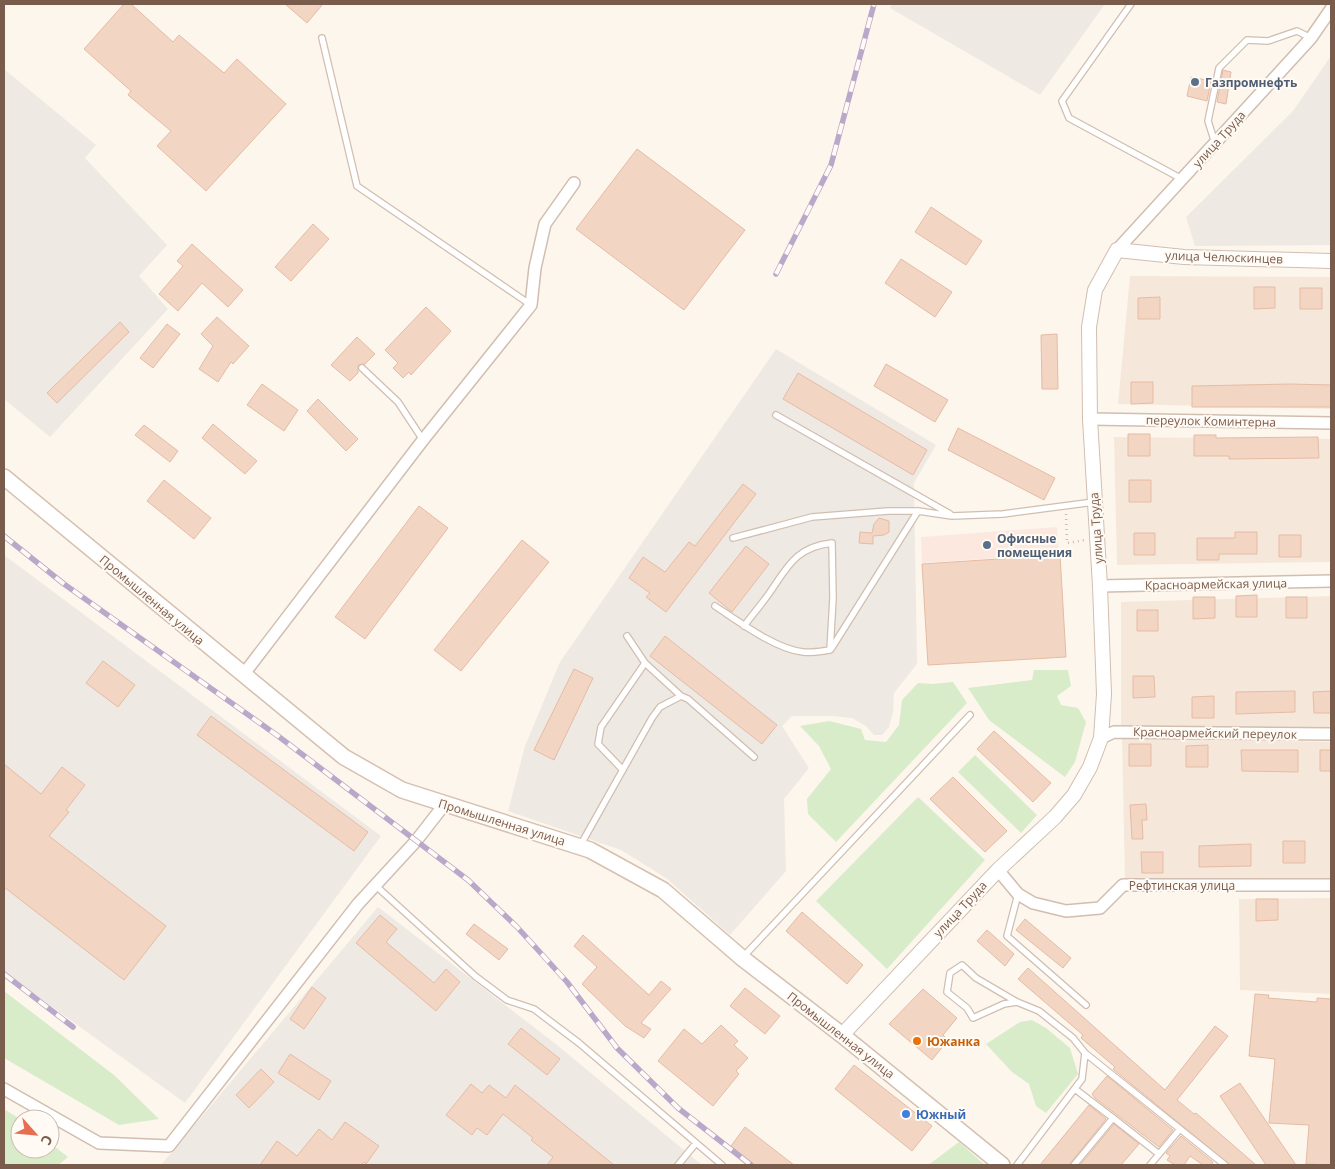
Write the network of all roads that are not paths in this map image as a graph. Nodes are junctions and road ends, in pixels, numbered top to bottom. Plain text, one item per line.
1 (1131, 4) edge
2 (1331, 9) edge
3 (322, 38) dead end
4 (1311, 38) junction
5 (1214, 143) junction
6 (1182, 179) junction
7 (574, 183) dead end
8 (1117, 250) junction
9 (1331, 260) edge
10 (531, 305) junction
11 (362, 368) dead end
12 (776, 415) dead end
13 (1090, 419) junction
14 (1331, 423) edge
15 (423, 440) junction
16 (4, 477) edge
17 (1094, 502) junction
18 (918, 511) junction
19 (952, 516) junction
20 (733, 538) dead end
21 (1331, 582) edge
22 (1100, 586) junction
23 (714, 606) dead end
24 (744, 626) junction
25 (627, 636) dead end
26 (830, 650) junction
27 (645, 663) junction
28 (243, 675) junction
29 (681, 696) junction
30 (970, 715) dead end
31 (1331, 734) edge
32 (1101, 738) junction
33 (754, 757) dead end
34 (622, 769) junction
35 (444, 805) junction
36 (580, 846) junction
37 (998, 870) junction
38 (375, 885) junction
39 (1331, 885) edge
40 (1018, 894) junction
41 (742, 958) junction
42 (1016, 1002) junction
43 (1086, 1005) dead end
44 (842, 1035) junction
45 (1085, 1052) junction
46 (4, 1089) edge
47 (1075, 1089) junction
48 (1113, 1118) junction
49 (1180, 1129) junction
50 (696, 1143) junction
51 (1159, 1154) junction
52 (678, 1165) edge
53 (722, 1165) edge
54 (1002, 1165) edge
55 (1017, 1165) edge
56 (1074, 1165) edge
57 (1150, 1165) edge
58 (1224, 1165) edge

1 - 6 lane
2 - 4 street, улица Труда
3 - 10 lane
4 - 5 street, улица Труда
4 - 5 lane
5 - 6 street, улица Труда
6 - 8 street, улица Труда
7 - 10 street
8 - 9 street, улица Челюскинцев
8 - 13 street, улица Труда
10 - 15 street
11 - 15 lane
12 - 19 lane
13 - 14 street, переулок Коминтерна
13 - 17 street, улица Труда
15 - 28 street
16 - 28 main road, Промышленная улица
17 - 19 lane
17 - 22 street, улица Труда
18 - 19 lane
18 - 20 lane
18 - 26 lane
21 - 22 street, Красноармейская улица
22 - 32 street, улица Труда
23 - 24 lane
24 - 26 lane
24 - 26 lane
25 - 27 lane
27 - 29 lane
27 - 34 lane
28 - 35 main road, Промышленная улица
29 - 33 lane
29 - 34 lane
30 - 41 lane
31 - 32 street, Красноармейский переулок
32 - 37 street, улица Труда
34 - 36 lane
35 - 36 main road, Промышленная улица
35 - 38 street
36 - 41 main road, Промышленная улица
37 - 40 street, Рефтинская улица
37 - 44 street, улица Труда
38 - 46 street
38 - 50 lane
39 - 40 street, Рефтинская улица
40 - 43 lane
41 - 44 main road, Промышленная улица
42 - 42 lane
42 - 45 lane
44 - 54 main road, Промышленная улица
45 - 47 lane
45 - 49 lane
47 - 48 lane
47 - 55 lane
48 - 51 lane
48 - 56 lane
49 - 51 lane
49 - 58 lane
50 - 52 lane
50 - 53 lane
51 - 57 lane

